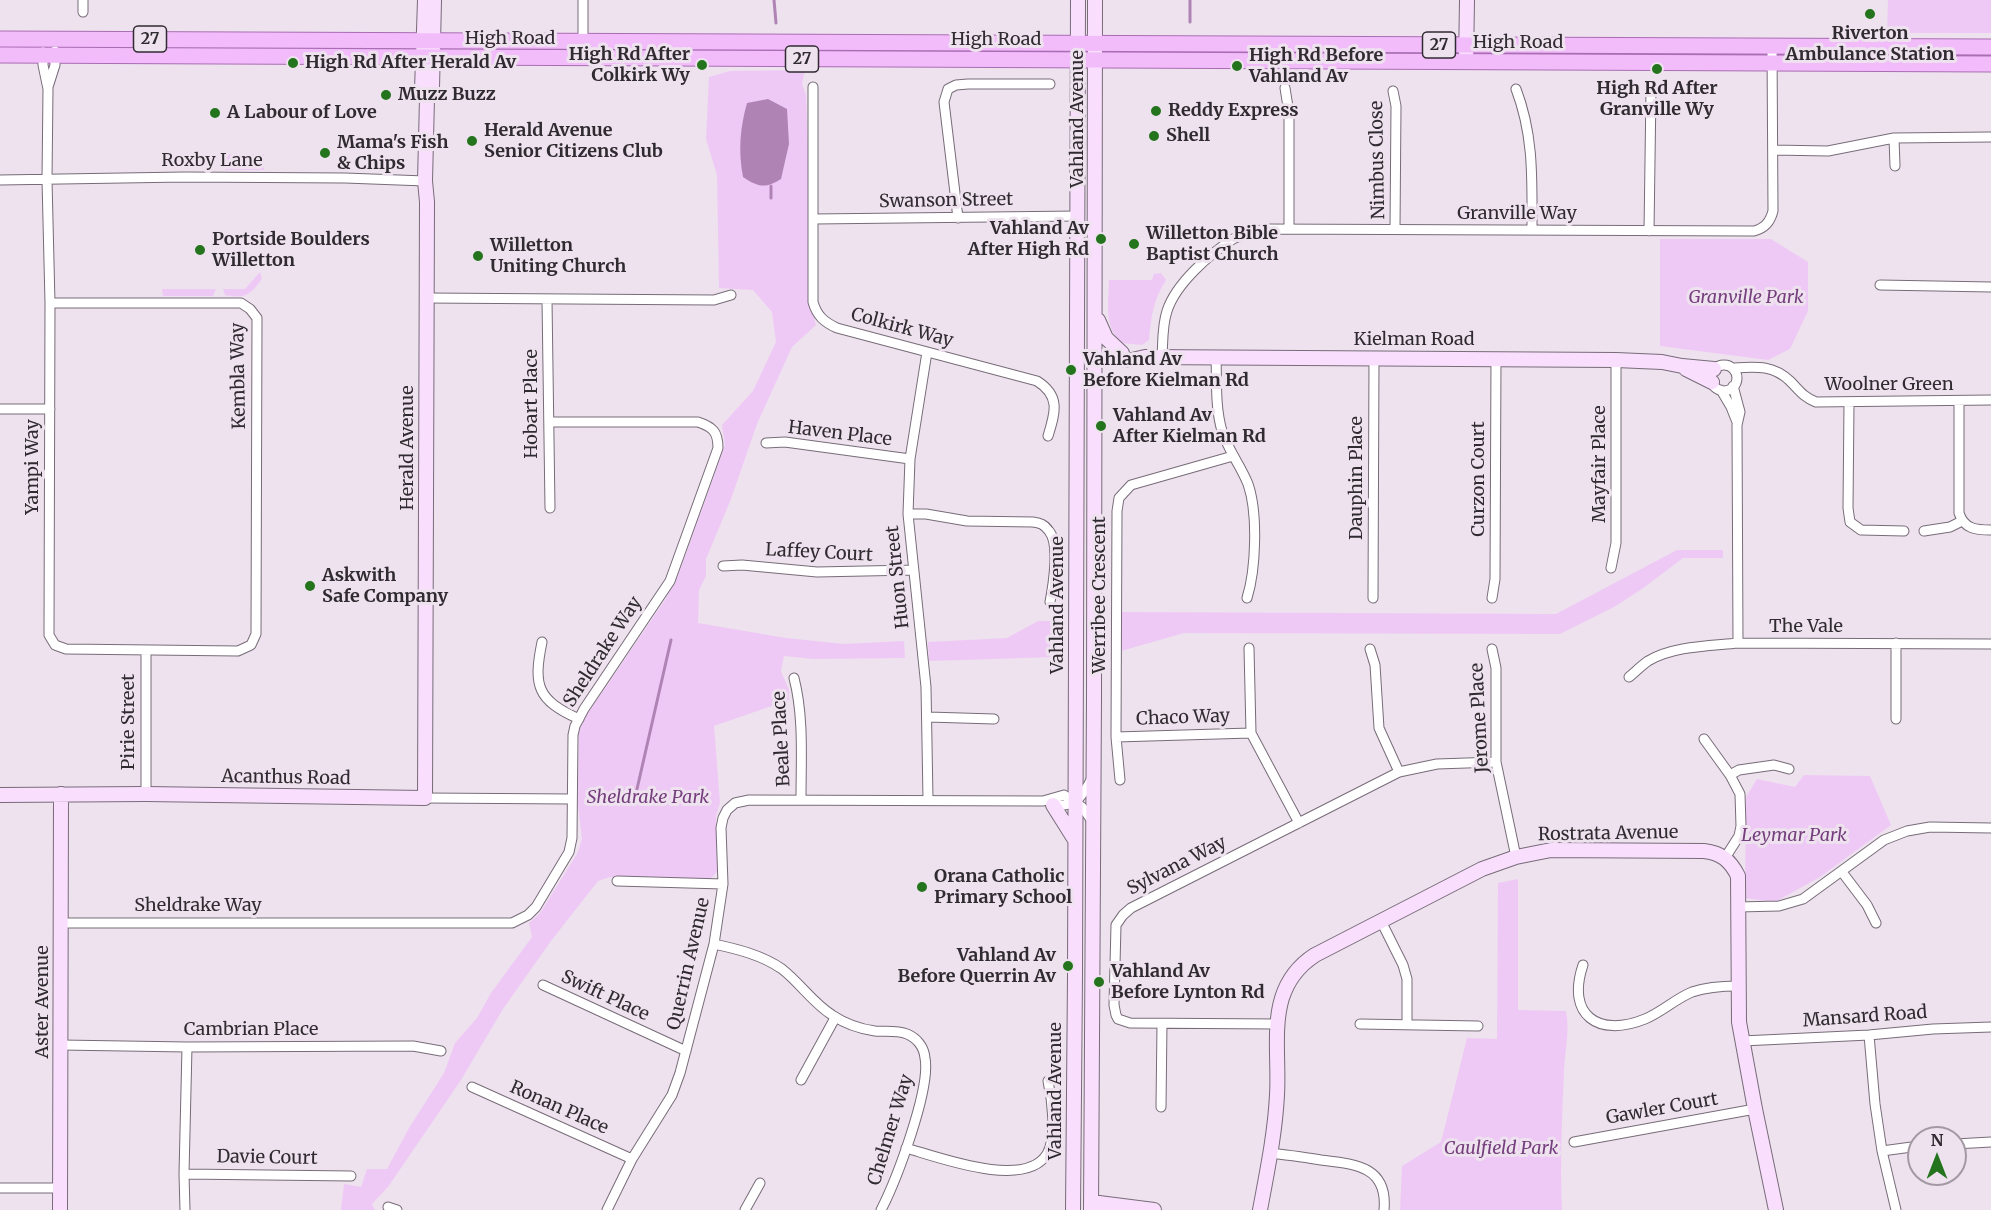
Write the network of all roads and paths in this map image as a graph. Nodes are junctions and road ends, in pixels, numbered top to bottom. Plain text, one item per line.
1 (83, 0) edge
2 (425, 0) edge
3 (435, 0) edge
4 (583, 0) edge
5 (1078, 0) edge
6 (1095, 0) edge
7 (1467, 0) edge
8 (1475, 0) edge
9 (83, 12) dead end
10 (0, 39) edge
11 (49, 39) junction
12 (429, 41) junction
13 (583, 41) junction
14 (1079, 43) junction
15 (1096, 43) junction
16 (1471, 45) junction
17 (1772, 46) junction
18 (1991, 47) edge
19 (0, 55) edge
20 (49, 56) junction
21 (428, 58) junction
22 (1078, 60) junction
23 (1096, 60) junction
24 (1471, 62) junction
25 (1772, 63) junction
26 (1991, 64) edge
27 (1050, 84) dead end
28 (813, 87) dead end
29 (1285, 88) dead end
30 (1516, 89) dead end
31 (1651, 90) dead end
32 (1393, 91) dead end
33 (1991, 137) edge
34 (1894, 138) junction
35 (1773, 150) junction
36 (1895, 166) dead end
37 (0, 180) edge
38 (47, 180) junction
39 (425, 181) junction
40 (1078, 216) junction
41 (958, 218) junction
42 (814, 219) junction
43 (1289, 229) junction
44 (1395, 229) junction
45 (1532, 230) junction
46 (1649, 231) junction
47 (1880, 285) dead end
48 (1991, 287) edge
49 (731, 295) dead end
50 (426, 298) junction
51 (547, 300) junction
52 (50, 303) junction
53 (1095, 312) junction
54 (1077, 329) junction
55 (927, 352) junction
56 (1122, 353) junction
57 (1145, 357) junction
58 (1162, 357) junction
59 (1216, 358) junction
60 (1374, 358) junction
61 (1098, 359) junction
62 (1496, 359) junction
63 (1616, 360) junction
64 (1763, 366) junction
65 (1732, 368) junction
66 (1716, 380) junction
67 (1735, 382) junction
68 (1077, 399) junction
69 (1991, 400) edge
70 (1959, 401) junction
71 (1849, 403) junction
72 (0, 409) edge
73 (50, 409) junction
74 (549, 422) junction
75 (1737, 424) junction
76 (1048, 436) dead end
77 (766, 443) dead end
78 (1233, 456) junction
79 (910, 459) junction
80 (550, 508) dead end
81 (908, 514) junction
82 (1962, 521) junction
83 (1991, 530) edge
84 (1904, 531) dead end
85 (1924, 531) dead end
86 (723, 566) dead end
87 (1611, 568) dead end
88 (913, 570) junction
89 (1247, 598) dead end
90 (1373, 598) dead end
91 (1492, 598) dead end
92 (1050, 602) dead end
93 (542, 642) dead end
94 (1738, 643) junction
95 (1896, 643) junction
96 (1991, 644) edge
97 (251, 645) joint
98 (1249, 648) dead end
99 (1370, 649) dead end
100 (1492, 649) dead end
101 (146, 650) junction
102 (1629, 677) dead end
103 (794, 678) dead end
104 (928, 717) junction
105 (579, 719) junction
106 (994, 719) dead end
107 (1896, 719) dead end
108 (1251, 733) junction
109 (1116, 737) junction
110 (1704, 739) dead end
111 (1496, 762) junction
112 (1789, 769) dead end
113 (1399, 772) junction
114 (1730, 775) junction
115 (1093, 776) junction
116 (1120, 780) dead end
117 (61, 794) junction
118 (146, 794) junction
119 (0, 795) edge
120 (425, 798) junction
121 (572, 799) junction
122 (928, 799) junction
123 (801, 800) junction
124 (1076, 802) junction
125 (1048, 803) junction
126 (1093, 823) junction
127 (1299, 823) junction
128 (1991, 828) edge
129 (1075, 840) junction
130 (1516, 857) junction
131 (1725, 858) junction
132 (1842, 872) junction
133 (617, 880) dead end
134 (723, 884) junction
135 (1738, 907) junction
136 (1381, 921) junction
137 (62, 923) junction
138 (1876, 923) dead end
139 (714, 944) junction
140 (1583, 965) dead end
141 (543, 985) dead end
142 (1738, 986) junction
143 (836, 1018) junction
144 (1162, 1024) junction
145 (1278, 1024) junction
146 (1360, 1024) dead end
147 (1407, 1024) junction
148 (1478, 1026) dead end
149 (1991, 1027) edge
150 (1869, 1035) junction
151 (1742, 1041) junction
152 (61, 1045) junction
153 (187, 1047) junction
154 (441, 1051) dead end
155 (686, 1051) junction
156 (801, 1080) dead end
157 (1048, 1081) dead end
158 (472, 1087) dead end
159 (1161, 1107) dead end
160 (1755, 1109) junction
161 (1574, 1142) dead end
162 (1991, 1142) edge
163 (1967, 1143) edge
164 (906, 1148) junction
165 (1907, 1148) edge
166 (1882, 1151) junction
167 (1270, 1153) junction
168 (632, 1159) junction
169 (1073, 1173) junction
170 (184, 1174) junction
171 (351, 1176) dead end
172 (760, 1183) dead end
173 (0, 1188) edge
174 (60, 1188) junction
175 (1089, 1208) edge
176 (60, 1210) edge
177 (185, 1210) edge
178 (607, 1210) edge
179 (745, 1210) edge
180 (881, 1210) edge
181 (1072, 1210) edge
182 (1154, 1210) edge
183 (1260, 1210) edge
184 (1384, 1210) edge
185 (1776, 1210) edge
186 (1896, 1210) edge

1 - 9 street
2 - 12 street
3 - 12 street
4 - 13 street
5 - 14 street, Vahland Avenue
6 - 15 street, Vahland Avenue
7 - 16 street
8 - 16 street
10 - 11 main road, High Road / 27
11 - 12 main road, High Road / 27
11 - 20 street, Yampi Way
12 - 13 main road, High Road / 27
12 - 21 street, Herald Avenue
13 - 14 main road, High Road / 27
14 - 15 main road, High Road / 27
14 - 22 street, Vahland Avenue
15 - 16 main road, High Road / 27
15 - 23 street, Vahland Avenue
16 - 17 main road, High Road / 27
16 - 24 street
17 - 18 main road, High Road / 27
17 - 25 street, Granville Way
19 - 20 main road, High Road / 27
20 - 21 main road, High Road / 27
20 - 38 street, Yampi Way
21 - 22 main road, High Road / 27
21 - 39 street, Herald Avenue
22 - 23 main road, High Road / 27
22 - 40 street, Vahland Avenue
23 - 24 main road, High Road / 27
23 - 53 street, Vahland Avenue
24 - 25 main road, High Road / 27
25 - 26 main road, High Road / 27
25 - 35 street, Granville Way
27 - 41 street
28 - 42 street, Colkirk Way
29 - 43 street
30 - 45 street
31 - 46 street
32 - 44 street, Nimbus Close
33 - 34 street
34 - 35 street
34 - 36 street
35 - 46 street, Granville Way
37 - 38 street, Roxby Lane
38 - 39 street, Roxby Lane
38 - 52 street, Yampi Way
39 - 50 street, Herald Avenue
40 - 41 street, Swanson Street
40 - 54 street, Vahland Avenue
41 - 42 street, Swanson Street
42 - 55 street, Colkirk Way
43 - 44 street, Granville Way
43 - 58 street, Granville Way
44 - 45 street, Granville Way
45 - 46 street, Granville Way
47 - 48 street
49 - 51 street
50 - 51 street
50 - 120 street, Herald Avenue
51 - 74 street, Hobart Place
52 - 73 street, Yampi Way
52 - 97 street, Kembla Way
53 - 56 street
53 - 61 street, Vahland Avenue
54 - 61 street
54 - 68 street, Vahland Avenue
55 - 76 street, Colkirk Way
55 - 79 street, Huon Street
56 - 57 street, Kielman Road
56 - 61 street, Kielman Road
57 - 58 street, Kielman Road
57 - 61 street, Kielman Road
58 - 59 street, Kielman Road
59 - 60 street, Kielman Road
59 - 78 street
60 - 62 street, Kielman Road
60 - 90 street, Dauphin Place
61 - 68 street
61 - 115 street, Vahland Avenue
62 - 63 street, Kielman Road
62 - 91 street, Curzon Court
63 - 66 street, Kielman Road
63 - 87 street, Mayfair Place
64 - 65 street
64 - 67 street
64 - 71 street, Woolner Green
65 - 66 street
65 - 67 street
66 - 67 street
66 - 75 street
67 - 75 street
68 - 124 street, Vahland Avenue
69 - 70 street, Woolner Green
70 - 71 street, Woolner Green
70 - 82 street
71 - 84 street
72 - 73 street
73 - 101 street, Yampi Way
74 - 80 street, Hobart Place
74 - 105 street, Sheldrake Way
75 - 94 street
77 - 79 street, Haven Place
78 - 89 street
78 - 109 street, Werribee Crescent
79 - 81 street, Huon Street
81 - 88 street, Huon Street
81 - 92 street
82 - 83 street
82 - 85 street
86 - 88 street, Laffey Court
88 - 104 street, Huon Street
93 - 105 street
94 - 95 street, The Vale
94 - 102 street, The Vale
95 - 96 street, The Vale
95 - 107 street
97 - 101 street, Yampi Way
98 - 108 street
99 - 113 street
100 - 111 street, Jerome Place
101 - 118 street, Pirie Street
103 - 123 street, Beale Place
104 - 106 street
104 - 122 street, Huon Street
105 - 121 street, Sheldrake Way
108 - 109 street, Chaco Way
108 - 127 street
109 - 116 street, Werribee Crescent
110 - 114 street
111 - 113 street, Sylvana Way
111 - 130 street, Jerome Place
112 - 114 street
113 - 127 street, Sylvana Way
114 - 131 street
115 - 124 street
115 - 126 street, Vahland Avenue
117 - 118 street, Acanthus Road
117 - 119 street, Acanthus Road
117 - 137 street, Aster Avenue
118 - 120 street, Acanthus Road
120 - 121 street, Acanthus Road
121 - 137 street, Sheldrake Way
122 - 123 street, Querrin Avenue
122 - 125 street, Querrin Avenue
123 - 134 street, Querrin Avenue
124 - 125 street, Querrin Avenue
124 - 126 street
124 - 129 street, Vahland Avenue
125 - 129 street
126 - 175 street, Vahland Avenue
127 - 144 street, Sylvana Way
128 - 132 street
129 - 169 street, Vahland Avenue
130 - 131 street, Rostrata Avenue
130 - 136 street, Rostrata Avenue
131 - 135 street
132 - 135 street
132 - 138 street
133 - 134 street
134 - 139 street, Querrin Avenue
135 - 142 street
136 - 145 street, Rostrata Avenue
136 - 147 street
137 - 152 street, Aster Avenue
139 - 143 street, Chelmer Way
139 - 155 street, Querrin Avenue
140 - 142 street
141 - 155 street, Swift Place
142 - 151 street
143 - 156 street
143 - 164 street, Chelmer Way
144 - 145 street, Sylvana Way
144 - 159 street
145 - 167 street, Rostrata Avenue
146 - 147 street
147 - 148 street
149 - 150 street, Mansard Road
150 - 151 street, Mansard Road
150 - 166 street
151 - 160 street
152 - 153 street, Cambrian Place
152 - 174 street, Aster Avenue
153 - 154 street, Cambrian Place
153 - 170 street
155 - 168 street, Querrin Avenue
157 - 164 street
158 - 168 street, Ronan Place
160 - 161 street, Gawler Court
160 - 185 street
162 - 163 street
164 - 180 street, Chelmer Way
165 - 166 street
166 - 186 street
167 - 183 street, Rostrata Avenue
167 - 184 street
168 - 178 street, Querrin Avenue
169 - 175 street
169 - 181 street, Vahland Avenue
170 - 171 street, Davie Court
170 - 177 street
172 - 179 street
173 - 174 street
174 - 176 street, Aster Avenue
175 - 182 street

